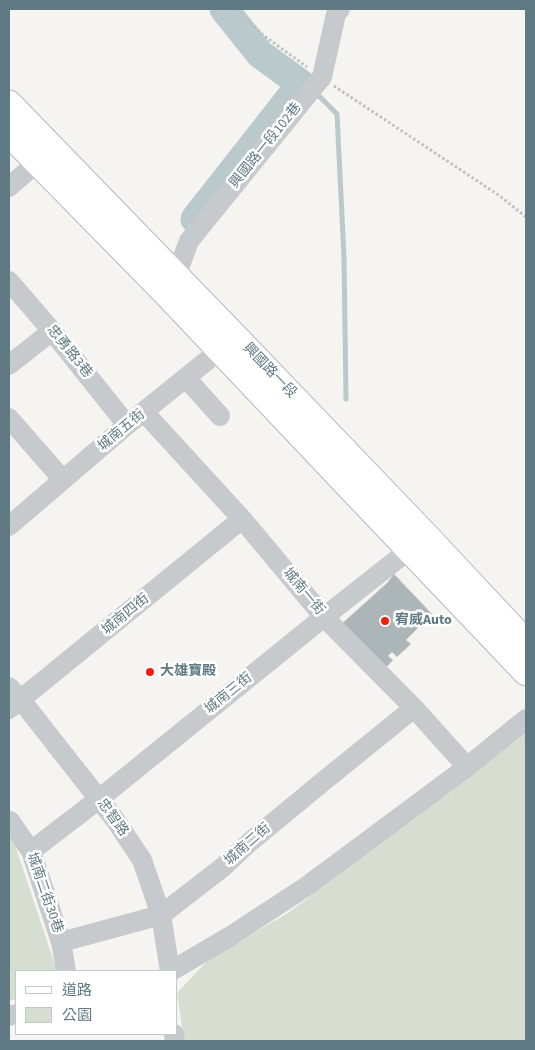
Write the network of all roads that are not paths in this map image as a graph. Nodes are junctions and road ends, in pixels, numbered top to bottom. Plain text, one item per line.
1 (340, 9) edge
2 (9, 103) edge
3 (9, 134) edge
4 (45, 156) junction
5 (9, 186) edge
6 (176, 276) junction
7 (9, 281) edge
8 (52, 331) junction
9 (228, 344) junction
10 (9, 365) edge
11 (186, 378) junction
12 (144, 412) junction
13 (220, 416) dead end
14 (9, 418) edge
15 (128, 425) junction
16 (63, 480) junction
17 (242, 520) junction
18 (9, 526) edge
19 (418, 542) junction
20 (324, 617) junction
21 (526, 642) edge
22 (526, 673) edge
23 (13, 699) edge
24 (414, 708) junction
25 (526, 719) edge
26 (467, 766) junction
27 (99, 799) junction
28 (9, 822) edge
29 (31, 851) junction
30 (162, 915) junction
31 (61, 942) junction
32 (66, 970) edge
33 (170, 970) edge
34 (172, 970) edge

1 - 6 street, 興國路一段102巷
2 - 4 main road, 興國路一段
3 - 4 main road, 興國路一段
4 - 5 street
4 - 6 main road, 興國路一段
4 - 9 main road, 興國路一段
6 - 9 main road, 興國路一段
7 - 8 street, 忠勇路3巷
8 - 10 street
8 - 15 street, 忠勇路3巷
9 - 11 street, 城南五街
9 - 19 main road, 興國路一段
11 - 12 street, 城南五街
11 - 13 street
12 - 15 street, 城南五街
12 - 17 street, 城南一街
14 - 16 street
15 - 16 street, 城南五街
16 - 18 street, 城南五街
17 - 20 street, 城南一街
17 - 23 street, 城南四街
19 - 20 street, 城南三街
19 - 21 main road, 興國路一段
19 - 22 main road, 興國路一段
20 - 24 street, 城南一街
20 - 27 street, 城南三街
23 - 27 street, 忠智路
24 - 26 street, 城南一街
24 - 30 street, 城南二街
25 - 26 street
26 - 34 street
27 - 29 street, 城南三街
27 - 30 street, 忠智路
28 - 29 street, 城南二街30巷
29 - 31 street, 城南二街30巷
30 - 31 street, 城南二街
30 - 33 street, 忠智路
31 - 32 street, 城南二街30巷

